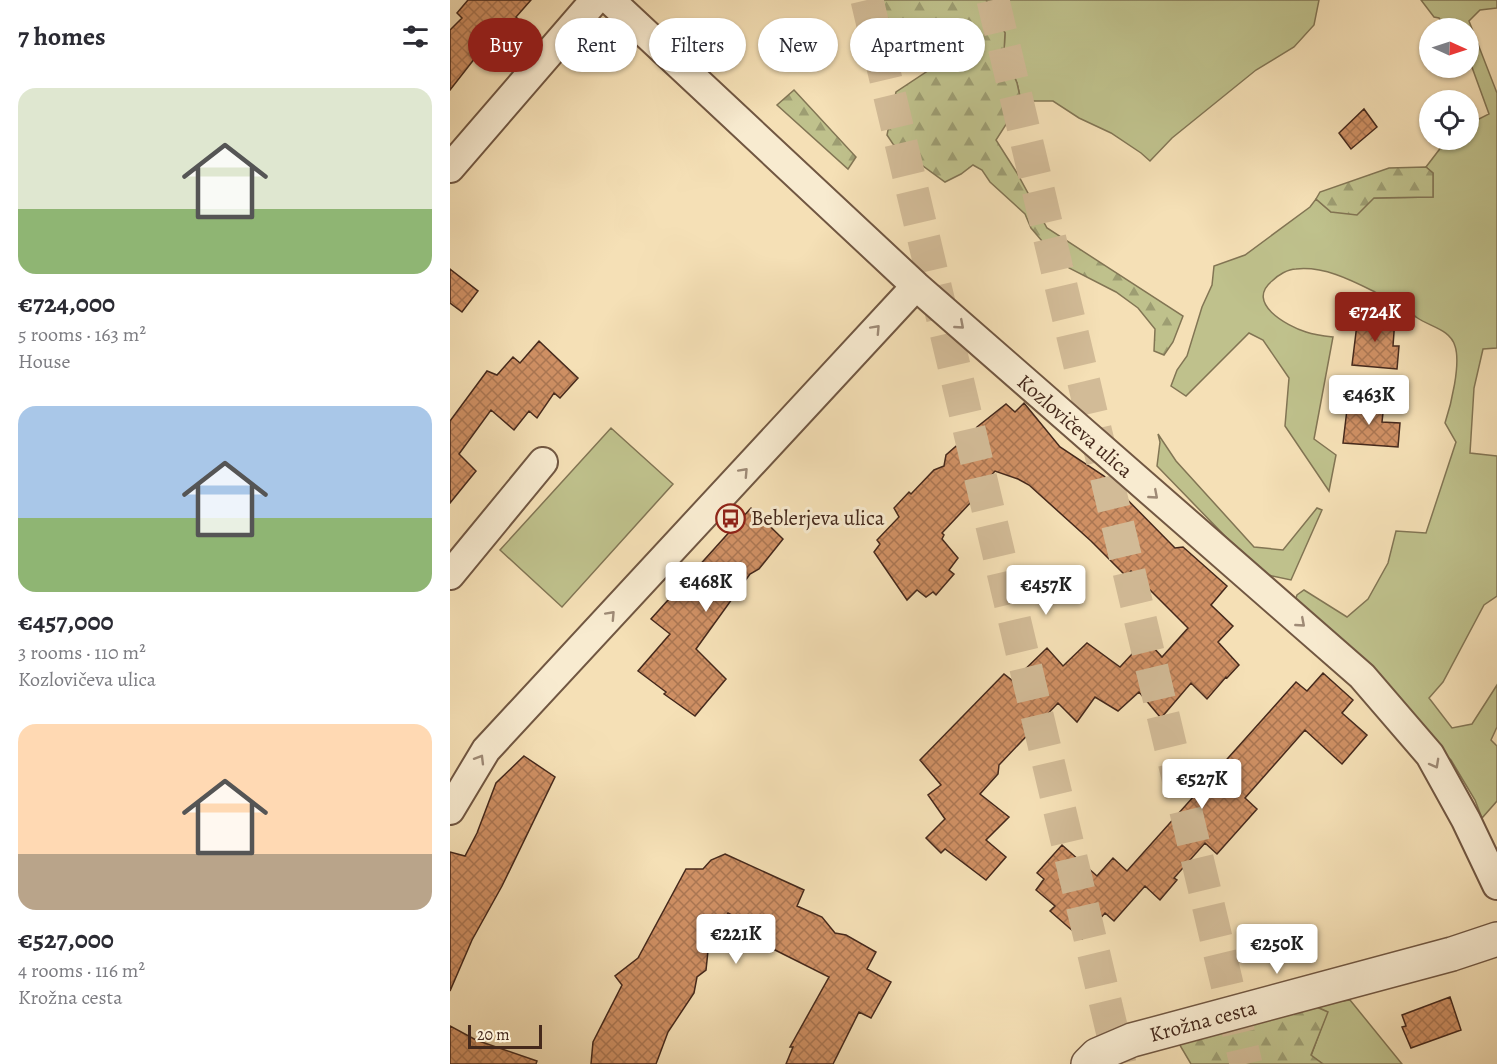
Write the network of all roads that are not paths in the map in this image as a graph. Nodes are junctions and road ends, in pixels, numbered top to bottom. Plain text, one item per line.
1 (595, 0) edge
2 (610, 0) edge
3 (450, 168) edge
4 (916, 286) junction
5 (543, 462) dead end
6 (450, 575) edge
7 (450, 810) edge
8 (1497, 885) edge
9 (1497, 939) edge
10 (1088, 1064) edge

1 - 3 street
2 - 4 street, Kozlovičeva ulica
7 -> 4 street
4 -> 8 street, Kozlovičeva ulica
5 - 6 street
9 - 10 street, Krožna cesta

